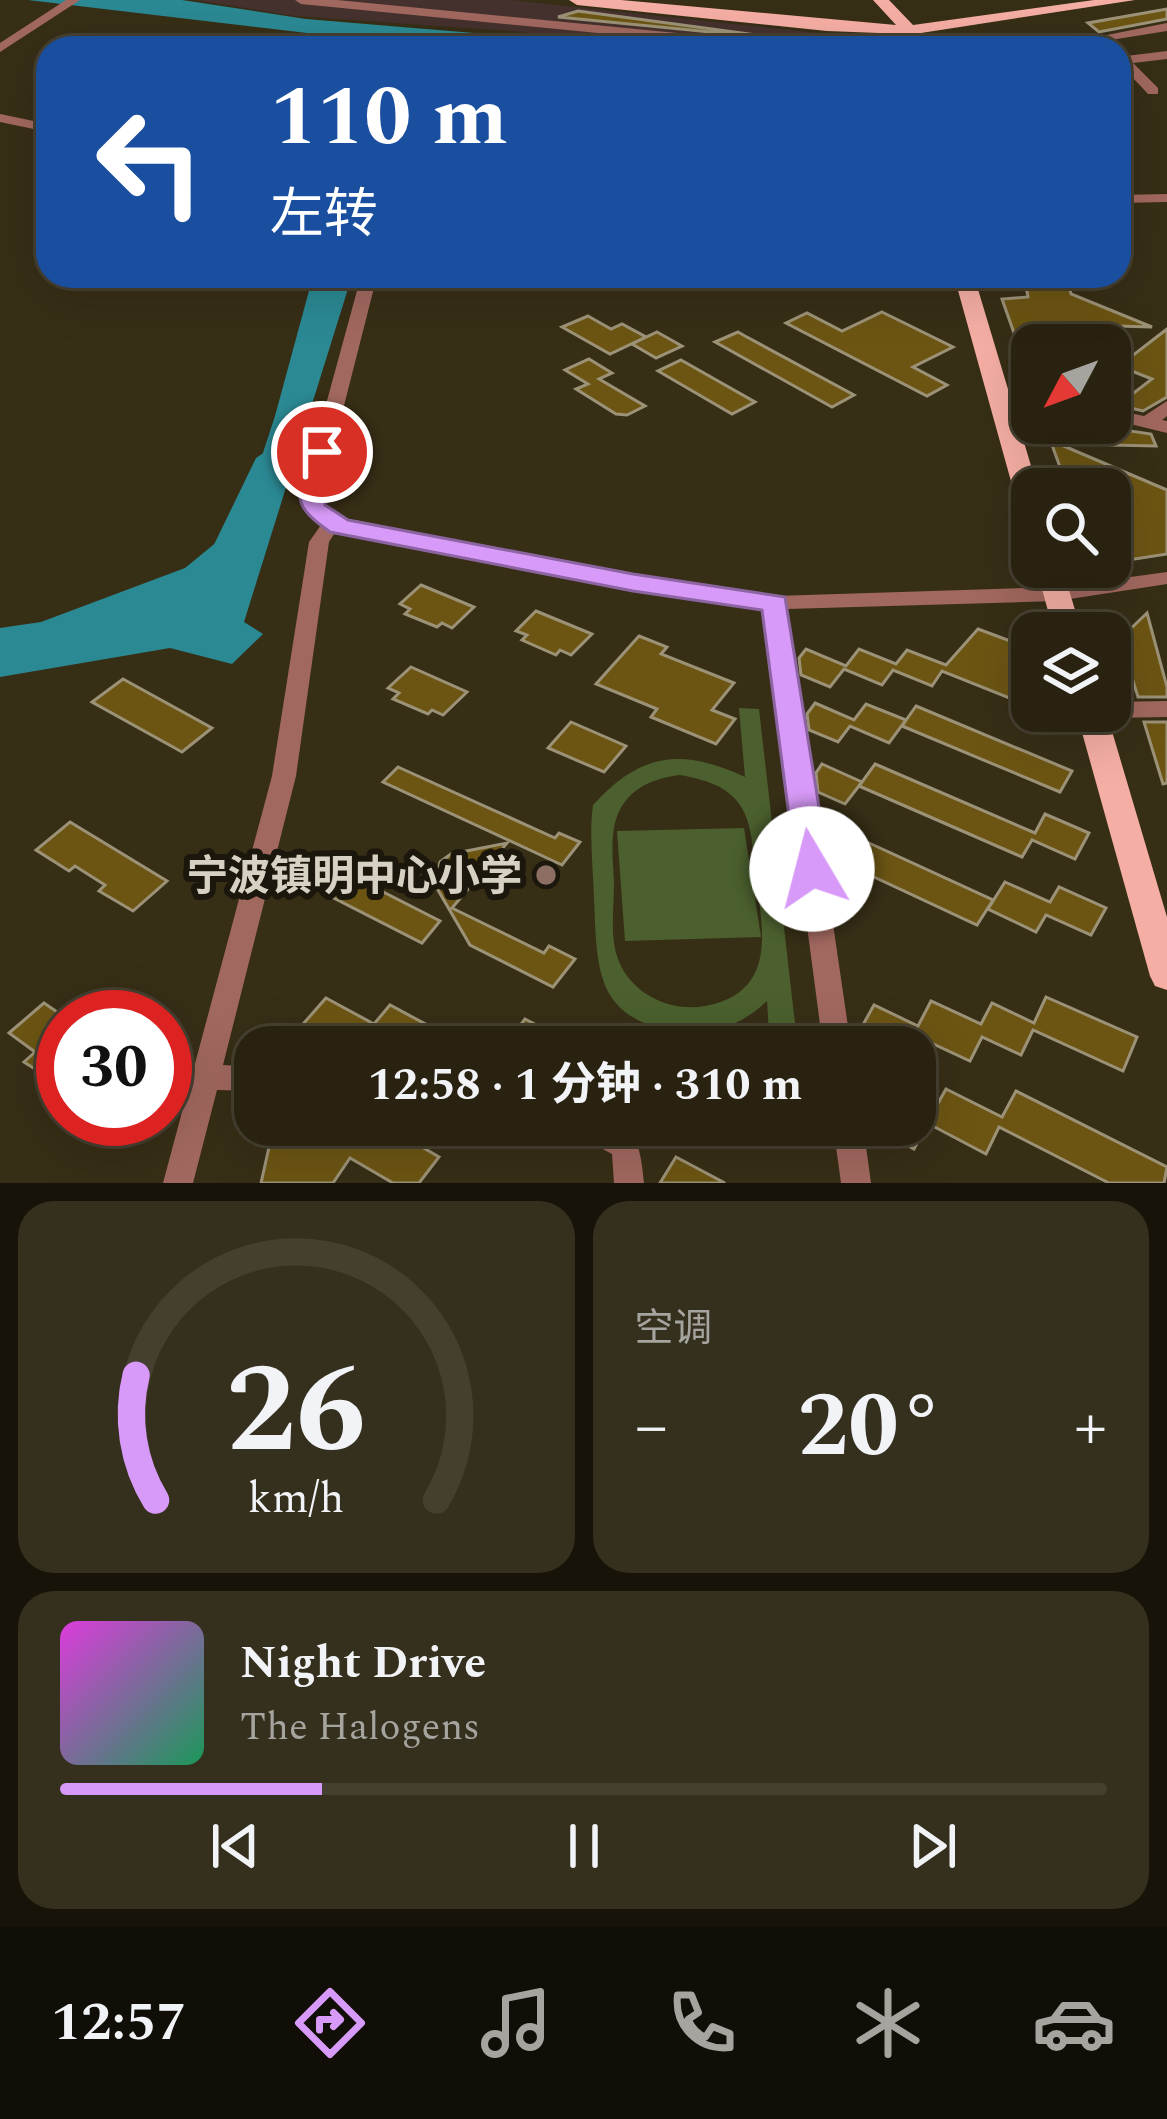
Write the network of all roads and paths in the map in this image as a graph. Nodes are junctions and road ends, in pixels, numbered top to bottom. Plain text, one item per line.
1 (301, 0) edge
2 (577, 0) edge
3 (671, 0) edge
4 (1054, 0) edge
5 (1126, 0) edge
6 (72, 1) edge
7 (518, 2) edge
8 (884, 2) edge
9 (915, 3) dead end
10 (490, 19) junction
11 (915, 24) junction
12 (1167, 27) edge
13 (1139, 32) junction
14 (666, 36) edge
15 (918, 36) edge
16 (1112, 36) edge
17 (0, 48) edge
18 (1167, 55) edge
19 (1131, 57) edge
20 (1131, 68) edge
21 (1153, 91) dead end
22 (0, 118) edge
23 (36, 126) edge
24 (1167, 198) edge
25 (1131, 199) edge
26 (366, 288) edge
27 (967, 288) edge
28 (1167, 406) edge
29 (1011, 420) edge
30 (1006, 422) junction
31 (1158, 425) edge
32 (1020, 468) edge
33 (340, 526) junction
34 (1167, 578) edge
35 (1131, 579) edge
36 (1011, 583) edge
37 (775, 603) junction
38 (1167, 709) edge
39 (1131, 710) edge
40 (1096, 732) edge
41 (1167, 976) edge
42 (834, 1026) edge
43 (206, 1077) junction
44 (234, 1078) edge
45 (622, 1146) edge
46 (851, 1146) edge
47 (178, 1183) edge
48 (629, 1183) edge
49 (856, 1183) edge

1 - 10 street
2 - 11 main road
3 - 11 main road
4 - 11 main road
5 - 11 main road
6 - 17 street
7 - 10 street
8 - 11 main road
9 - 11 main road
10 - 14 street
11 - 15 main road
12 - 13 street
13 - 16 street
13 - 18 street
18 - 19 street
20 - 21 street
22 - 23 street
24 - 25 street
26 - 33 street
27 - 30 main road
28 - 31 street
29 - 30 street
30 - 32 main road
33 - 37 street
33 - 43 street
34 - 35 street
36 - 37 street
37 - 42 street
38 - 39 street
40 - 41 main road
43 - 44 street
43 - 47 street
45 - 48 street
46 - 49 street

